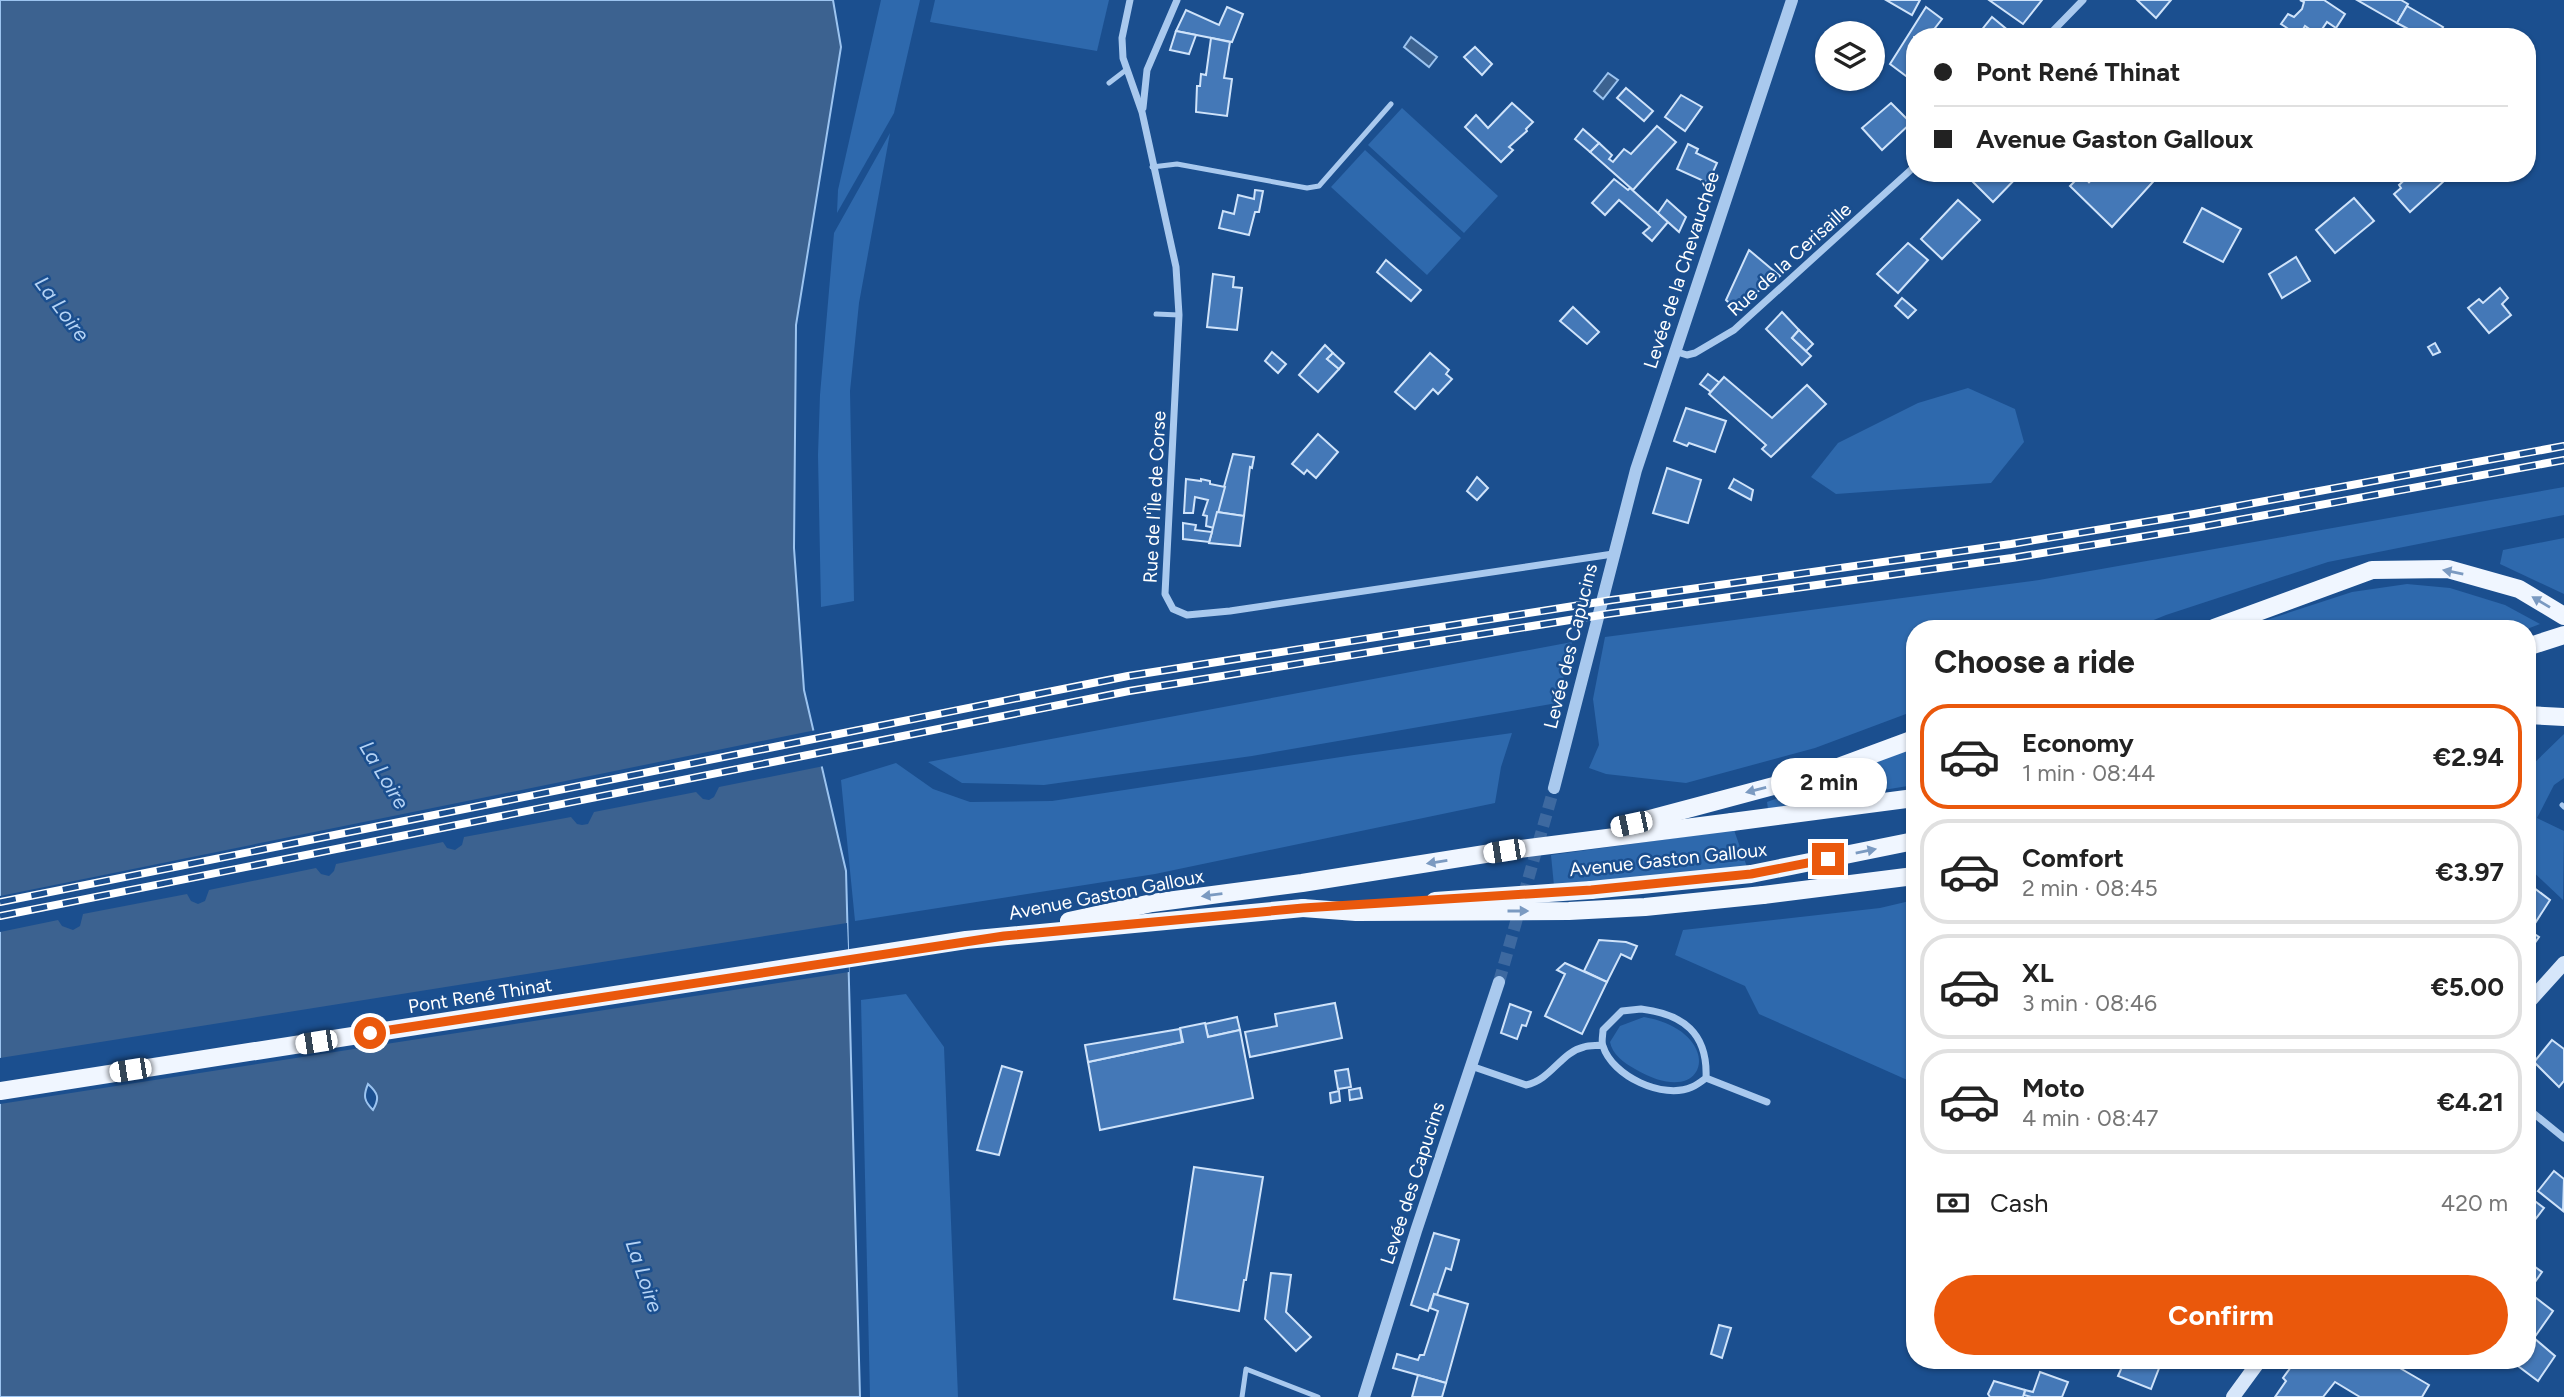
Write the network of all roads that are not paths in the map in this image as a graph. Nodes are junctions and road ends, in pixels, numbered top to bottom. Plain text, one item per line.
1 (1130, 0) edge
2 (1177, 0) edge
3 (1792, 0) edge
4 (2083, 0) edge
5 (2056, 28) edge
6 (1126, 70) junction
7 (1109, 83) dead end
8 (1391, 104) dead end
9 (1142, 112) junction
10 (1152, 167) junction
11 (1906, 174) edge
12 (1156, 314) dead end
13 (1179, 315) junction
14 (1674, 351) junction
15 (1613, 554) junction
16 (2564, 616) edge
17 (2236, 620) edge
18 (2564, 635) edge
19 (2536, 645) edge
20 (2536, 715) edge
21 (2564, 717) edge
22 (1906, 742) edge
23 (1554, 788) tunnel mouth
24 (1906, 799) edge
25 (1906, 843) edge
26 (1504, 851) junction
27 (1906, 877) edge
28 (1303, 908) junction
29 (1004, 936) junction
30 (2564, 952) edge
31 (2564, 962) edge
32 (1499, 982) tunnel mouth
33 (2536, 991) edge
34 (2536, 993) edge
35 (1602, 1045) junction
36 (1471, 1066) junction
37 (1706, 1078) junction
38 (0, 1091) edge
39 (1767, 1102) dead end
40 (2536, 1115) edge
41 (2564, 1138) edge
42 (2253, 1369) edge
43 (1242, 1397) edge
44 (1318, 1397) edge
45 (1364, 1397) edge
46 (2233, 1397) edge

1 - 6 street, Rue de l'Île de Corse
2 - 9 street, Rue de l'Île de Corse
3 - 14 street, Levée de la Chevauchée
4 - 5 street
6 - 7 lane
6 - 9 street, Rue de l'Île de Corse
8 - 10 lane
9 - 10 street, Rue de l'Île de Corse
10 - 13 street, Rue de l'Île de Corse
11 - 14 street, Rue de la Cerisaille
12 - 13 lane
13 - 15 street, Rue de l'Île de Corse
14 - 15 street, Levée de la Chevauchée
15 - 23 street, Levée des Capucins
16 -> 17 main road
18 - 19 main road
20 - 21 main road
22 -> 26 main road, bridge
24 - 26 main road, Avenue Gaston Galloux, bridge
28 -> 25 main road, Avenue Gaston Galloux, bridge
26 -> 29 main road, Avenue Gaston Galloux
28 -> 27 main road, bridge
28 - 29 main road, Avenue Gaston Galloux
29 - 38 main road, Pont René Thinat
30 - 33 main road
31 - 34 main road
32 - 36 street, Levée des Capucins
35 - 36 street
35 - 37 street
35 - 37 street
36 - 45 street, Levée des Capucins
37 - 39 street
40 - 41 street
42 - 46 main road
43 - 44 lane

